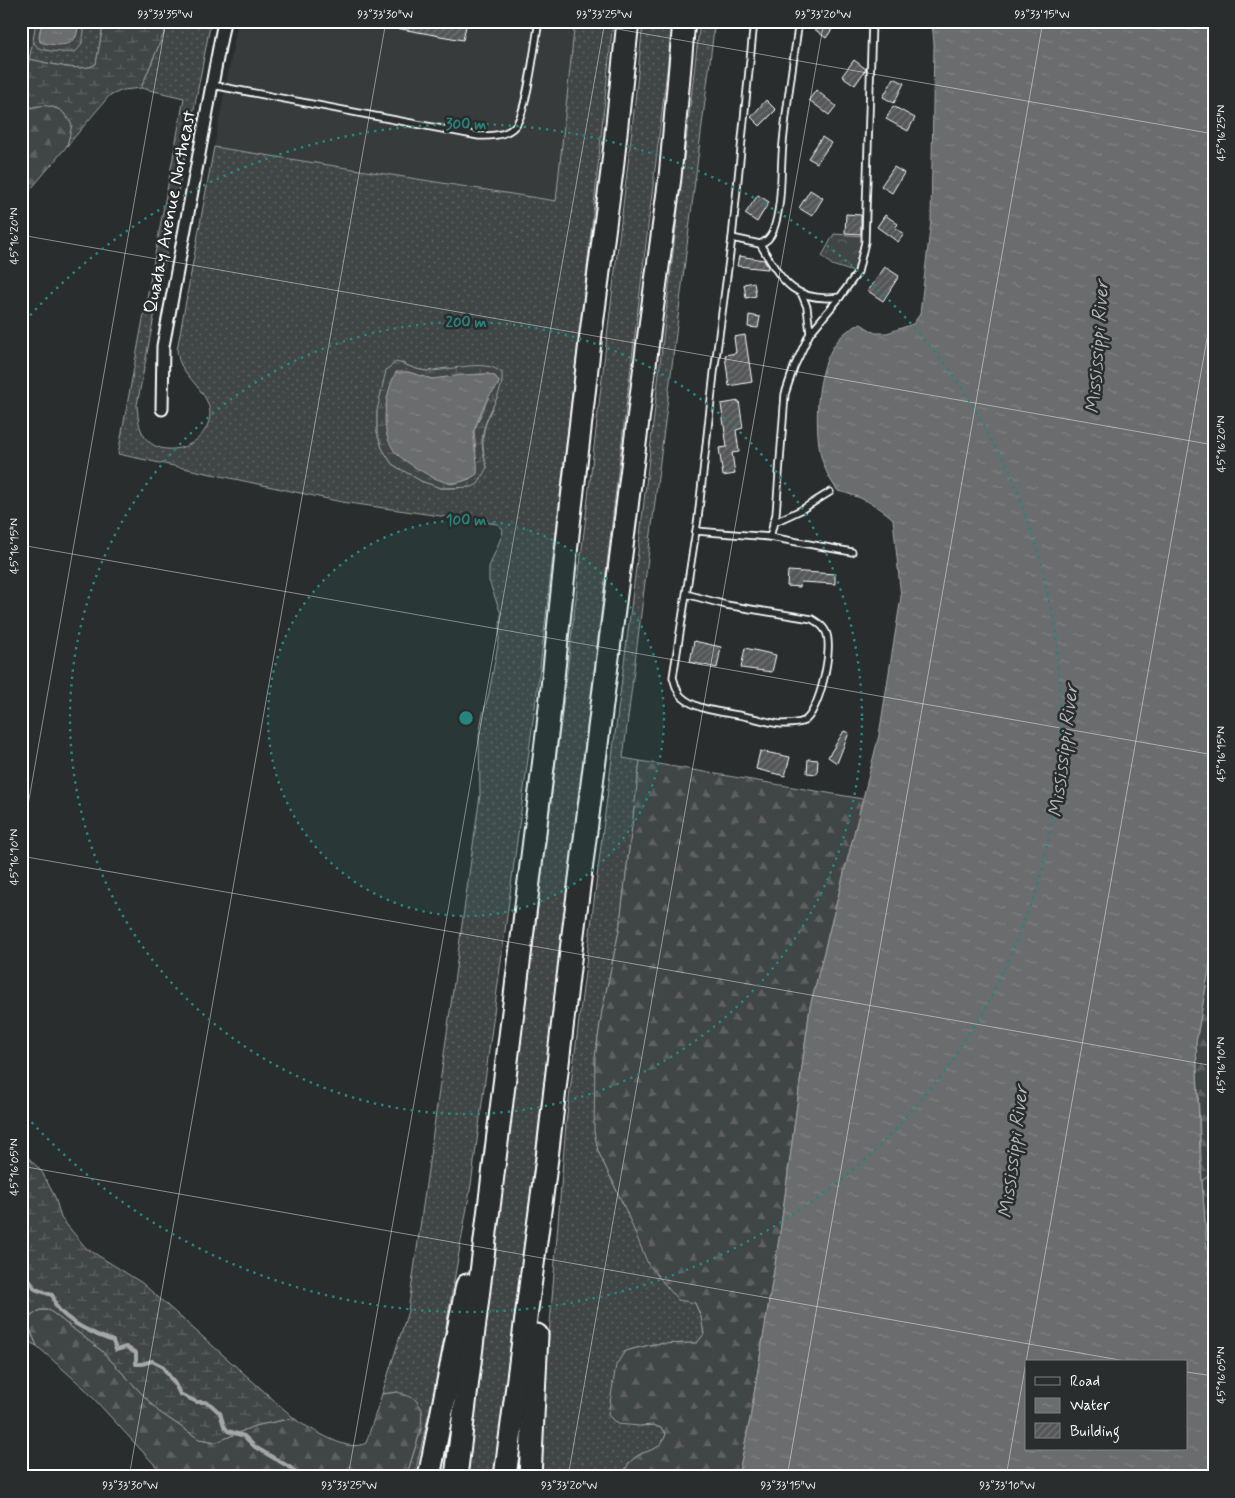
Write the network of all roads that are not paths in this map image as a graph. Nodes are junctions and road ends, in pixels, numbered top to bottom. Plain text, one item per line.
1 (224, 21) edge
2 (539, 21) edge
3 (628, 21) edge
4 (684, 21) edge
5 (754, 21) edge
6 (799, 21) edge
7 (872, 21) edge
8 (212, 85) junction
9 (732, 238) junction
10 (760, 244) junction
11 (802, 295) junction
12 (840, 297) junction
13 (810, 333) junction
14 (162, 410) dead end
15 (830, 492) dead end
16 (773, 523) junction
17 (696, 531) junction
18 (770, 537) junction
19 (852, 552) dead end
20 (686, 594) junction
21 (496, 1150) junction
22 (547, 1158) junction
23 (429, 1477) edge
24 (456, 1477) edge
25 (506, 1477) edge
26 (530, 1477) edge

1 - 8 street, Quaday Avenue Northeast
2 - 8 lane
3 - 21 highway
4 - 22 highway
5 - 9 lane
6 - 10 lane
7 - 12 lane
8 - 14 street, Quaday Avenue Northeast
9 - 10 lane
9 - 17 lane
10 - 11 lane
11 - 12 lane
11 - 13 lane
12 - 13 lane
13 - 16 lane
15 - 16 lane
16 - 18 lane
17 - 18 lane
17 - 20 lane
18 - 19 lane
20 - 20 lane
21 - 23 highway
21 - 24 highway
22 - 25 highway
22 - 26 highway

